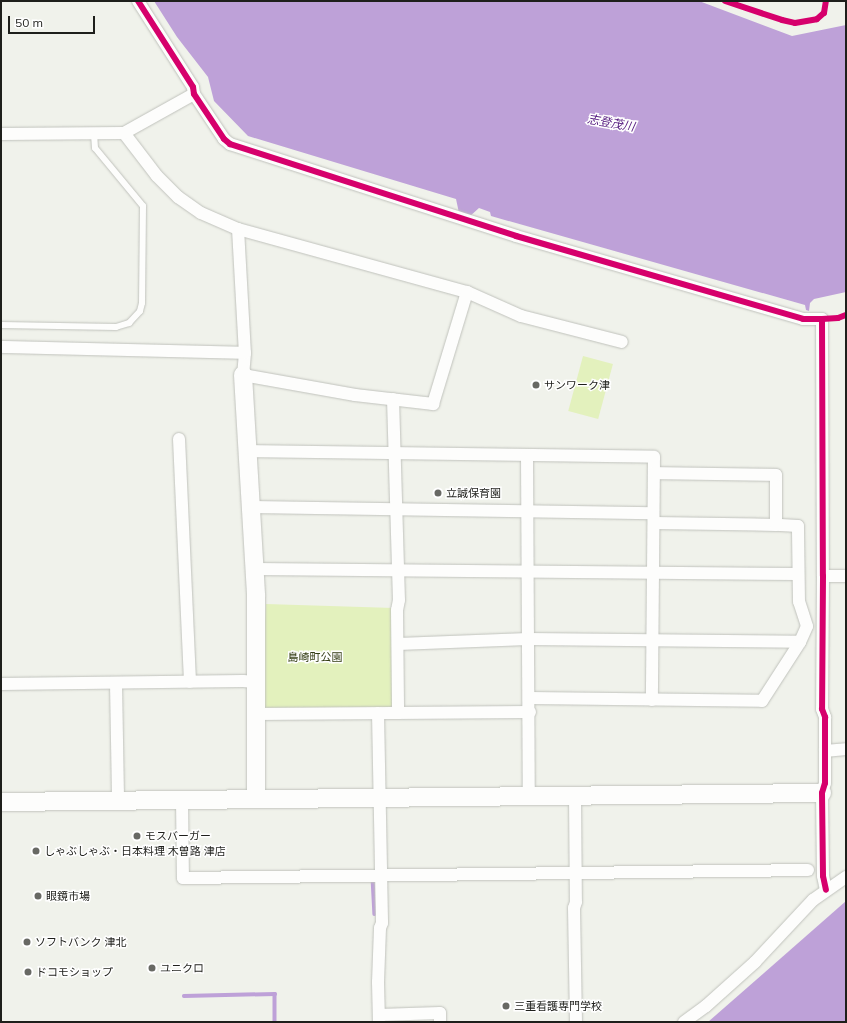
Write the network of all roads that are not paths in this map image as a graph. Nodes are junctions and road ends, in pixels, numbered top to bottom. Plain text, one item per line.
1 (138, 1) edge
2 (194, 94) junction
3 (94, 133) junction
4 (1, 134) edge
5 (124, 134) junction
6 (238, 229) junction
7 (467, 292) junction
8 (1, 326) edge
9 (622, 342) dead end
10 (1, 347) edge
11 (245, 353) junction
12 (243, 375) junction
13 (392, 399) junction
14 (179, 439) dead end
15 (248, 451) junction
16 (394, 453) junction
17 (527, 455) junction
18 (654, 473) junction
19 (252, 507) junction
20 (396, 510) junction
21 (528, 512) junction
22 (653, 518) junction
23 (776, 524) junction
24 (255, 569) junction
25 (398, 569) junction
26 (528, 571) junction
27 (653, 573) junction
28 (798, 574) junction
29 (823, 576) junction
30 (846, 576) edge
31 (807, 626) junction
32 (823, 627) junction
33 (528, 639) junction
34 (652, 639) junction
35 (800, 642) junction
36 (398, 644) junction
37 (190, 682) junction
38 (255, 682) junction
39 (116, 683) junction
40 (1, 684) edge
41 (530, 698) junction
42 (652, 700) junction
43 (530, 712) junction
44 (378, 713) junction
45 (398, 713) junction
46 (254, 714) junction
47 (846, 749) edge
48 (825, 751) junction
49 (822, 793) junction
50 (529, 796) junction
51 (575, 796) junction
52 (379, 798) junction
53 (256, 799) junction
54 (118, 800) junction
55 (182, 800) junction
56 (1, 802) edge
57 (808, 870) dead end
58 (576, 873) junction
59 (381, 875) junction
60 (846, 876) edge
61 (826, 890) junction
62 (379, 1018) edge
63 (440, 1022) edge
64 (576, 1022) edge
65 (684, 1022) edge

1 - 2 street
2 - 5 street
2 - 29 street
3 - 4 street
3 - 5 street
3 - 8 lane
5 - 6 street
6 - 7 street
6 - 11 street
7 - 9 street
7 - 13 street
10 - 11 street
11 - 12 street
12 - 13 street
12 - 15 street
13 - 16 street
14 - 37 street
15 - 16 street
15 - 19 street
16 - 17 street
16 - 20 street
17 - 18 street
17 - 21 street
18 - 22 street
18 - 23 street
19 - 20 street
19 - 24 street
20 - 21 street
20 - 25 street
21 - 22 street
21 - 26 street
22 - 23 street
22 - 27 street
23 - 28 street
24 - 25 street
24 - 38 street
25 - 26 street
25 - 36 street
26 - 27 street
26 - 33 street
27 - 28 street
27 - 34 street
28 - 31 street
29 - 30 street
29 - 32 street
31 - 32 street
31 - 35 street
32 - 48 street
33 - 34 street
33 - 36 street
33 - 41 street
34 - 35 street
34 - 42 street
35 - 42 street
36 - 45 street
37 - 38 street
37 - 39 street
38 - 46 street
39 - 40 street
39 - 54 street
41 - 42 street
41 - 43 street
43 - 45 street
43 - 50 street
44 - 45 street
44 - 46 street
44 - 52 street
46 - 53 street
47 - 48 street
48 - 49 street
49 - 51 street
49 - 61 street
50 - 51 street
50 - 52 street
51 - 58 street
52 - 53 street
52 - 59 street
53 - 55 street
54 - 55 street
54 - 56 street
55 - 59 street
57 - 58 street
58 - 59 street
58 - 64 street
59 - 62 street
60 - 61 street
61 - 65 street
62 - 63 street

